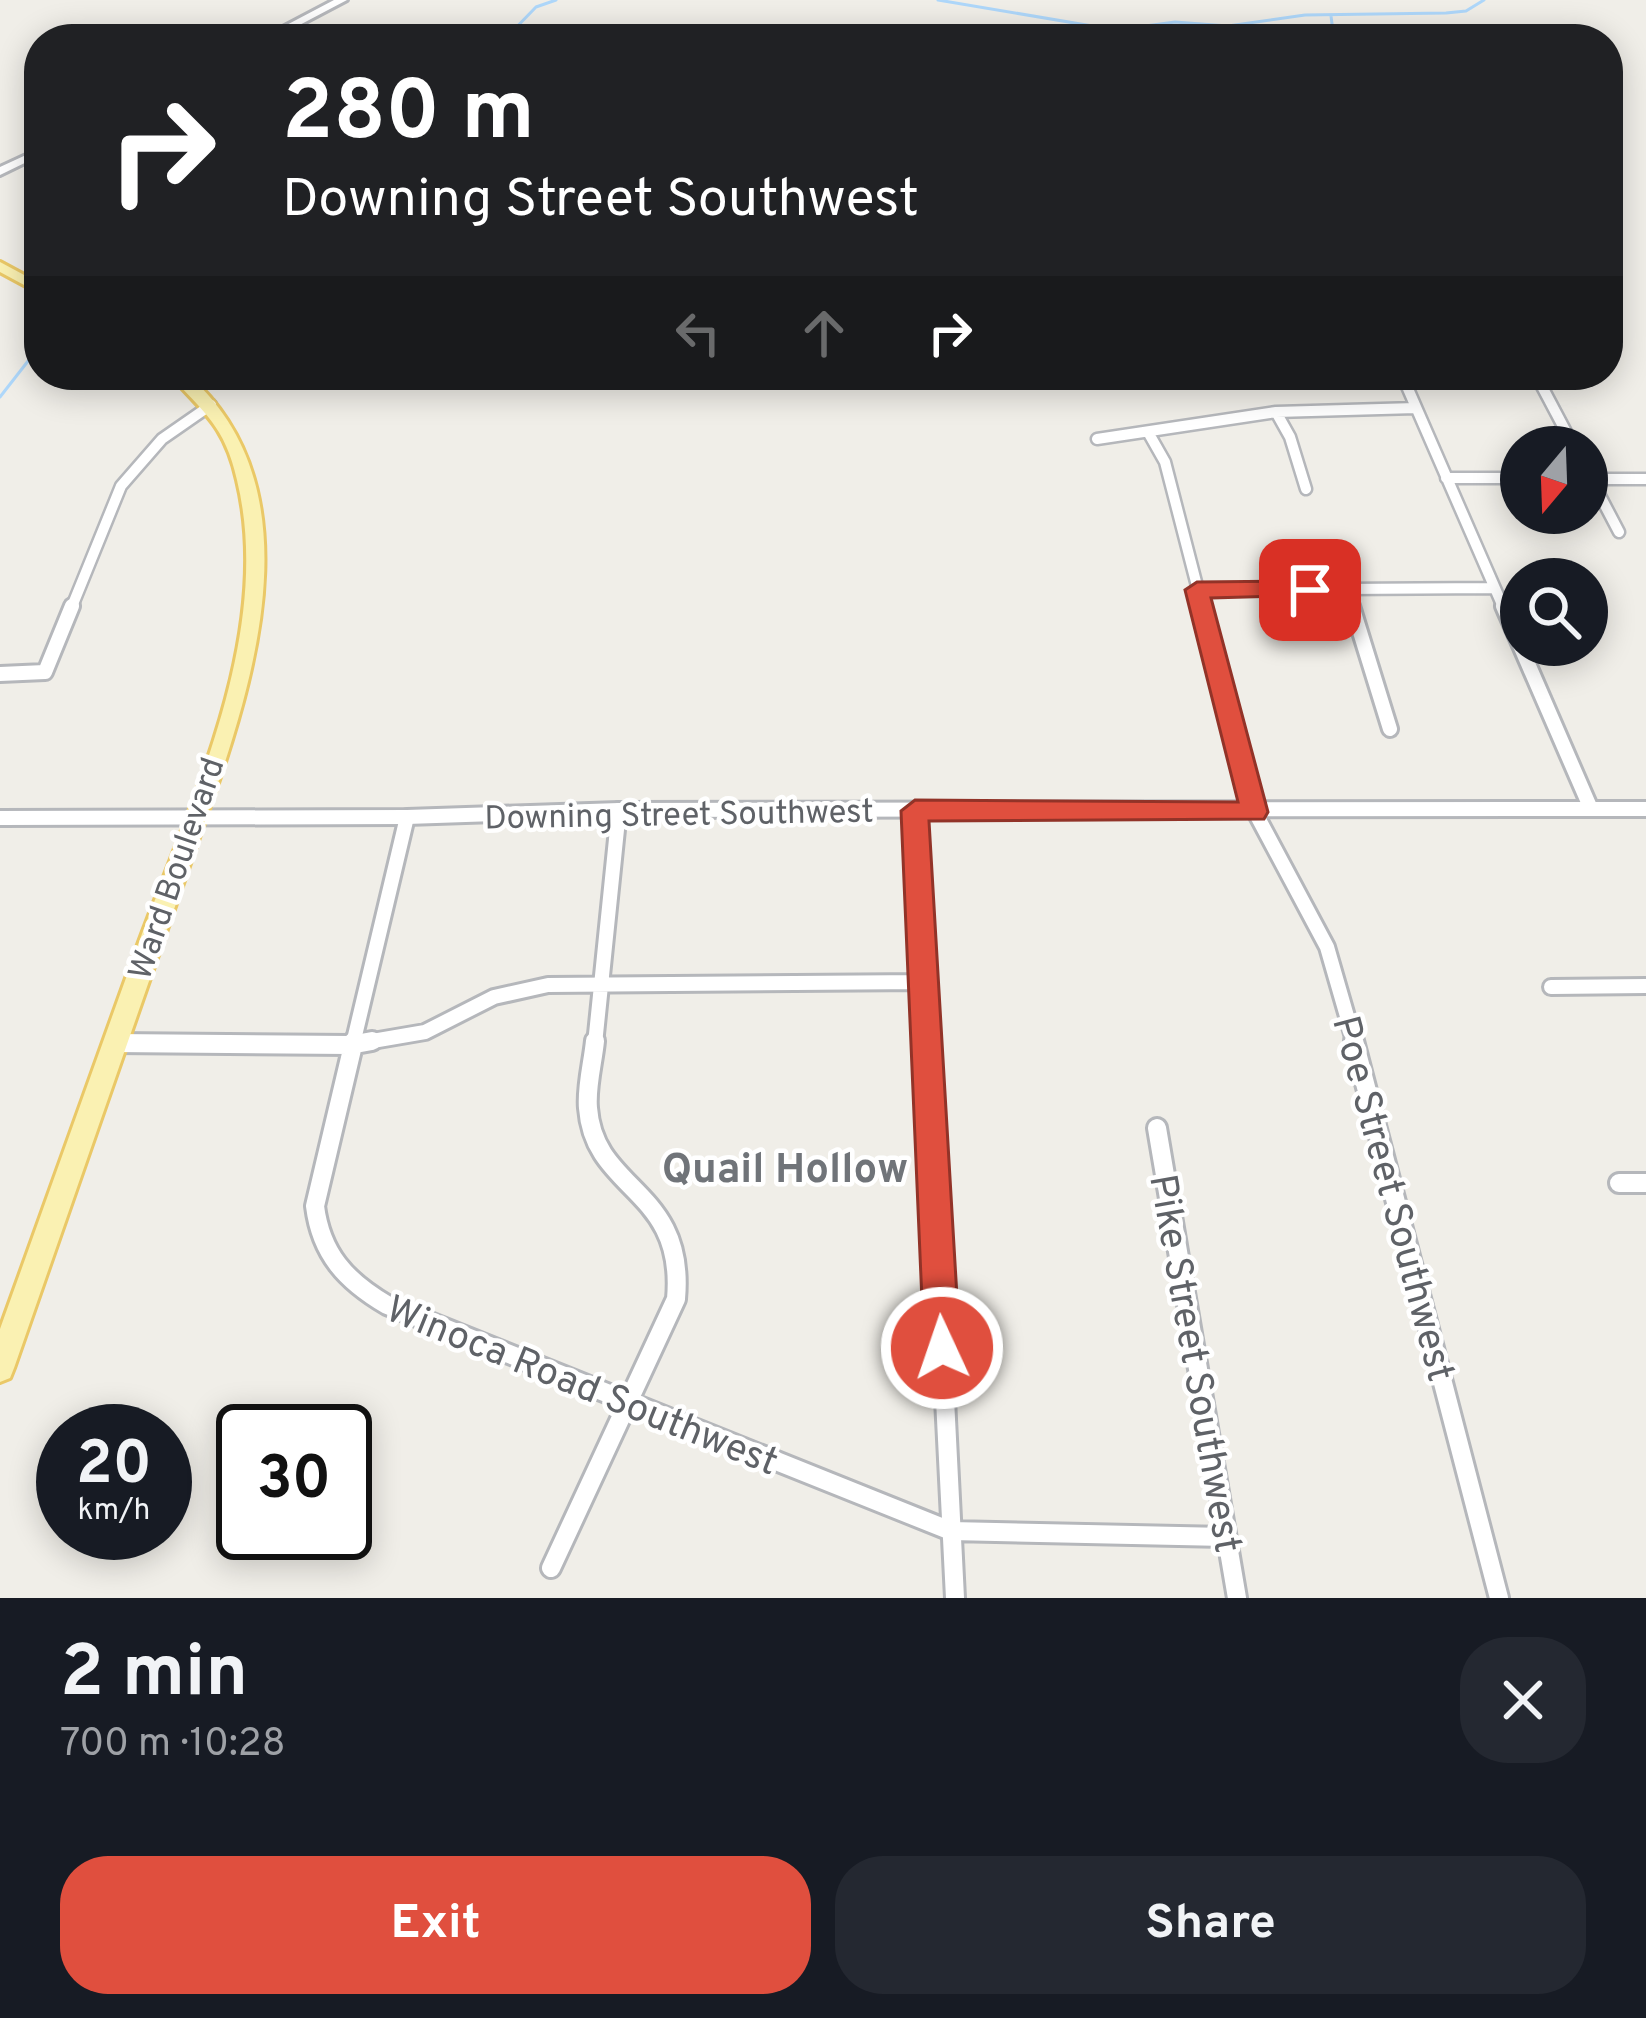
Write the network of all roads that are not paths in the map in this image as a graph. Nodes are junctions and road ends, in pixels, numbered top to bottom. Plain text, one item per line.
1 (342, 0) edge
2 (295, 24) edge
3 (194, 390) edge
4 (1408, 390) edge
5 (1544, 390) edge
6 (211, 405) junction
7 (1415, 408) junction
8 (1276, 412) junction
9 (1563, 426) edge
10 (1148, 432) junction
11 (1097, 439) dead end
12 (1608, 477) edge
13 (1446, 478) junction
14 (1500, 478) edge
15 (1646, 478) edge
16 (1306, 490) dead end
17 (1608, 512) edge
18 (1619, 532) dead end
19 (1492, 588) junction
20 (1197, 590) junction
21 (1347, 590) junction
22 (0, 674) edge
23 (1390, 728) dead end
24 (1592, 809) junction
25 (1646, 809) edge
26 (619, 810) junction
27 (915, 811) junction
28 (1255, 812) junction
29 (194, 817) junction
30 (406, 817) junction
31 (0, 818) edge
32 (922, 982) junction
33 (600, 983) junction
34 (1646, 986) edge
35 (1551, 987) dead end
36 (114, 1043) junction
37 (350, 1045) junction
38 (1157, 1128) dead end
39 (1619, 1183) dead end
40 (1646, 1183) edge
41 (0, 1368) edge
42 (626, 1402) junction
43 (951, 1531) junction
44 (1225, 1537) junction
45 (551, 1568) dead end
46 (955, 1598) edge
47 (1237, 1598) edge
48 (1499, 1598) edge

1 - 2 street
3 - 6 main road, Ward Boulevard
4 - 7 street
5 - 9 street
6 - 22 street
6 - 29 main road, Ward Boulevard
7 - 8 street
7 - 13 street
8 - 10 street
8 - 16 street
10 - 11 street
10 - 20 street, Poe Street Southwest
12 - 15 street
13 - 14 street
13 - 19 street
17 - 18 street
19 - 21 street
19 - 24 street
20 - 21 street
20 - 28 street, Poe Street Southwest
21 - 23 street
24 - 25 street, Downing Street Southwest
24 - 28 street, Downing Street Southwest
26 - 27 street, Downing Street Southwest
26 - 30 street, Downing Street Southwest
26 - 33 street
27 - 28 street, Downing Street Southwest
27 - 32 street
28 - 48 street, Poe Street Southwest
29 - 30 street, Downing Street Southwest
29 - 31 street, Downing Street Southwest
29 - 36 main road, Ward Boulevard
30 - 37 street, Winoca Road Southwest
32 - 33 street
32 - 43 street
33 - 37 street
33 - 42 street
34 - 35 street
36 - 37 street
36 - 41 main road, Ward Boulevard
37 - 42 street, Winoca Road Southwest
38 - 44 street, Pike Street Southwest
39 - 40 street
42 - 43 street, Winoca Road Southwest
42 - 45 street
43 - 44 street, Winoca Road Southwest
43 - 46 street
44 - 47 street, Pike Street Southwest

